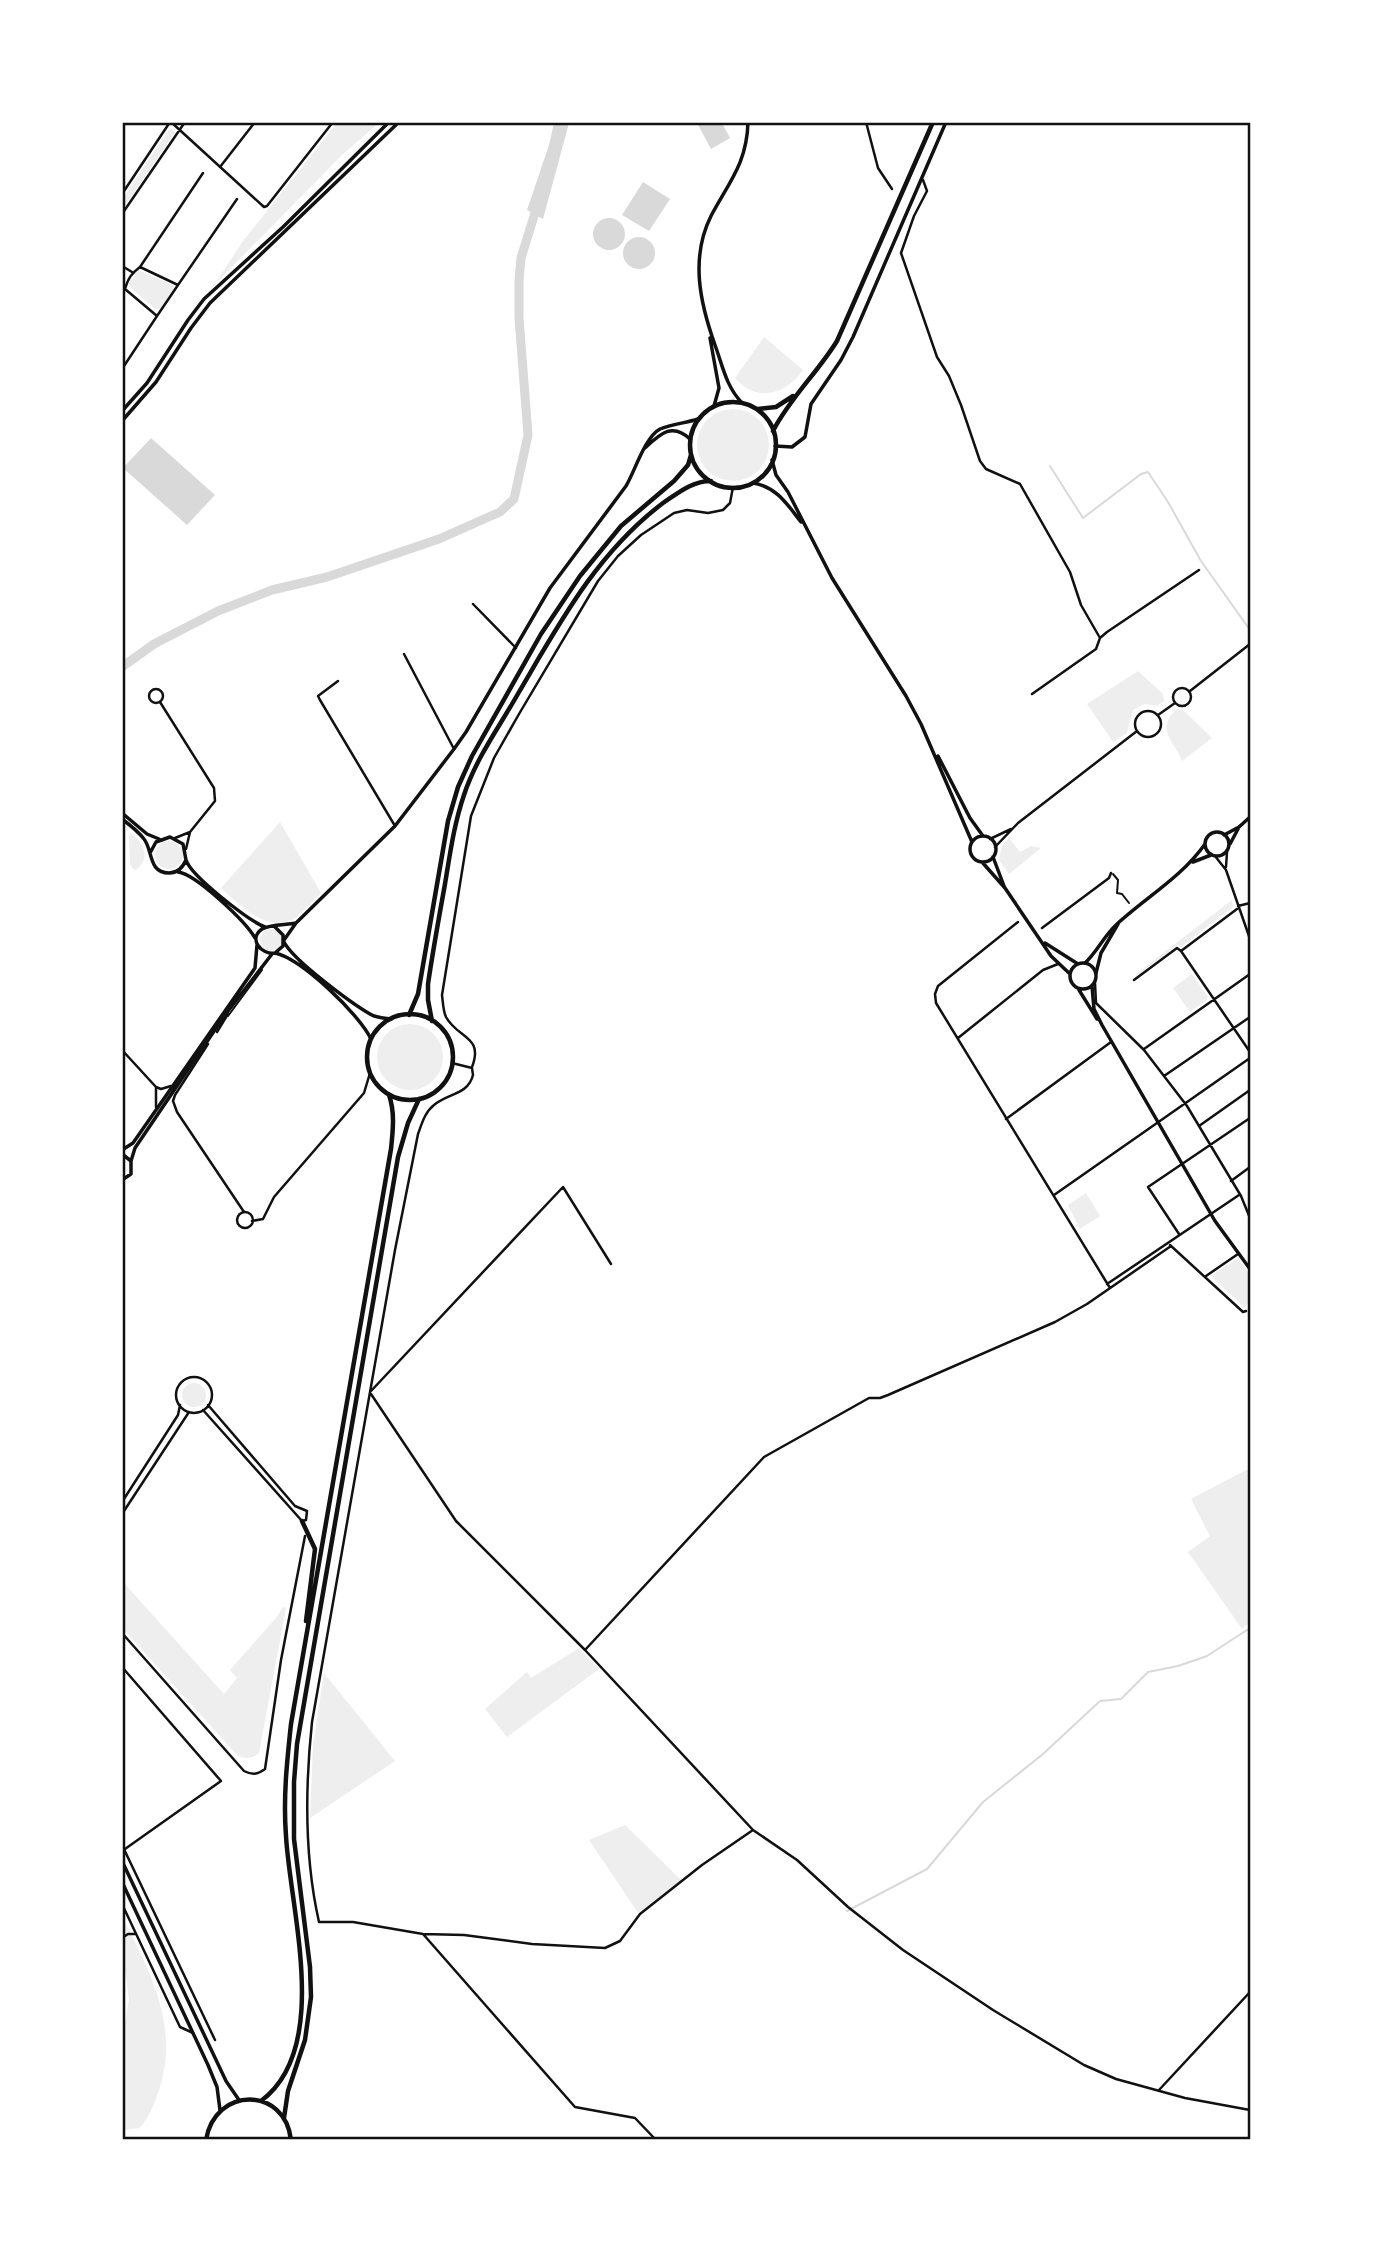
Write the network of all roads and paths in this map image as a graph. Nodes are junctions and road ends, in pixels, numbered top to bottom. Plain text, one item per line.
1 (171, 122) edge
2 (185, 122) edge
3 (255, 122) edge
4 (333, 122) edge
5 (389, 122) edge
6 (399, 122) edge
7 (748, 122) edge
8 (866, 122) edge
9 (933, 122) edge
10 (946, 122) edge
11 (180, 130) junction
12 (220, 167) junction
13 (203, 173) dead end
14 (922, 178) junction
15 (892, 188) dead end
16 (122, 194) edge
17 (237, 199) dead end
18 (122, 214) edge
19 (122, 266) edge
20 (140, 267) junction
21 (132, 272) junction
22 (122, 273) edge
23 (129, 277) junction
24 (178, 285) junction
25 (124, 290) edge
26 (157, 316) junction
27 (710, 332) junction
28 (122, 369) edge
29 (799, 391) junction
30 (742, 403) junction
31 (714, 406) junction
32 (758, 410) junction
33 (122, 411) edge
34 (698, 419) junction
35 (122, 421) edge
36 (773, 431) junction
37 (690, 439) junction
38 (775, 446) junction
39 (644, 449) junction
40 (691, 455) junction
41 (772, 460) junction
42 (711, 481) junction
43 (753, 483) junction
44 (733, 487) junction
45 (805, 528) junction
46 (1199, 570) dead end
47 (473, 604) dead end
48 (1100, 638) junction
49 (1251, 644) edge
50 (516, 648) junction
51 (404, 654) dead end
52 (338, 681) dead end
53 (1190, 691) junction
54 (1032, 694) dead end
55 (160, 702) dead end
56 (1175, 702) junction
57 (1158, 715) junction
58 (1137, 731) junction
59 (454, 749) junction
60 (936, 755) junction
61 (122, 813) edge
62 (1251, 817) edge
63 (122, 819) edge
64 (395, 826) junction
65 (1239, 827) junction
66 (1010, 829) junction
67 (190, 832) junction
68 (1224, 835) junction
69 (983, 836) junction
70 (175, 838) junction
71 (159, 839) junction
72 (990, 839) junction
73 (972, 842) junction
74 (1205, 844) junction
75 (1229, 845) junction
76 (995, 847) junction
77 (186, 849) junction
78 (1227, 852) junction
79 (150, 853) junction
80 (1213, 856) junction
81 (993, 857) junction
82 (186, 860) junction
83 (982, 862) junction
84 (1191, 863) junction
85 (1226, 870) junction
86 (176, 872) junction
87 (1111, 873) joint
88 (1005, 888) junction
89 (1129, 903) dead end
90 (1251, 903) edge
91 (1238, 907) junction
92 (1120, 920) junction
93 (1018, 922) dead end
94 (296, 923) junction
95 (275, 927) junction
96 (265, 928) junction
97 (1042, 928) dead end
98 (1251, 939) edge
99 (284, 941) junction
100 (1043, 942) junction
101 (257, 943) junction
102 (1181, 951) junction
103 (273, 954) junction
104 (1085, 963) junction
105 (1058, 964) junction
106 (1078, 964) junction
107 (1096, 973) junction
108 (1070, 974) junction
109 (1251, 974) edge
110 (1134, 980) dead end
111 (1093, 984) junction
112 (1078, 988) junction
113 (1214, 999) junction
114 (228, 1014) junction
115 (409, 1014) junction
116 (1251, 1017) edge
117 (391, 1019) junction
118 (432, 1021) junction
119 (1102, 1025) junction
120 (1234, 1028) junction
121 (217, 1032) dead end
122 (958, 1038) junction
123 (371, 1039) junction
124 (1111, 1042) junction
125 (208, 1044) dead end
126 (1144, 1049) junction
127 (122, 1050) edge
128 (1251, 1052) edge
129 (1251, 1058) edge
130 (452, 1063) junction
131 (472, 1068) junction
132 (370, 1073) junction
133 (1164, 1076) junction
134 (171, 1086) junction
135 (156, 1087) junction
136 (1251, 1090) edge
137 (389, 1095) junction
138 (419, 1099) junction
139 (1185, 1103) junction
140 (156, 1108) junction
141 (1251, 1118) edge
142 (1006, 1119) junction
143 (1157, 1122) junction
144 (1199, 1126) junction
145 (1210, 1147) junction
146 (122, 1152) edge
147 (131, 1161) junction
148 (1183, 1166) junction
149 (1251, 1167) edge
150 (122, 1180) edge
151 (1231, 1181) junction
152 (1054, 1195) junction
153 (1240, 1195) junction
154 (1248, 1206) edge
155 (244, 1212) junction
156 (1211, 1214) junction
157 (1251, 1219) edge
158 (252, 1221) junction
159 (1179, 1234) junction
160 (1170, 1244) junction
161 (1240, 1253) junction
162 (611, 1264) dead end
163 (1251, 1266) edge
164 (1206, 1276) junction
165 (1107, 1284) junction
166 (1110, 1288) junction
167 (1249, 1309) edge
168 (370, 1392) junction
169 (180, 1405) junction
170 (208, 1405) junction
171 (203, 1410) junction
172 (189, 1412) junction
173 (122, 1502) edge
174 (122, 1514) edge
175 (302, 1521) junction
176 (305, 1536) dead end
177 (122, 1633) edge
178 (585, 1650) junction
179 (303, 1655) junction
180 (122, 1667) edge
181 (752, 1830) junction
182 (124, 1847) edge
183 (122, 1861) edge
184 (122, 1882) edge
185 (122, 1903) edge
186 (136, 1934) junction
187 (423, 1934) junction
188 (122, 1938) edge
189 (1251, 1992) edge
190 (194, 2034) junction
191 (215, 2040) dead end
192 (1159, 2090) junction
193 (239, 2100) junction
194 (261, 2101) junction
195 (220, 2110) junction
196 (1251, 2110) edge
197 (284, 2118) junction
198 (206, 2140) edge
199 (291, 2140) edge
200 (656, 2140) edge

1 - 11 street
1 - 16 street
2 - 11 street
3 - 12 street
4 - 12 street
5 - 33 main road
6 - 35 main road
7 - 27 main road
8 - 15 street
9 - 29 highway
10 - 14 main road
11 - 12 street
11 - 18 street
13 - 20 street
14 - 38 main road
14 - 48 street
17 - 24 street
19 - 21 street
20 - 21 street
20 - 24 street
21 - 23 street
22 - 23 street
23 - 25 street
24 - 26 street
25 - 26 street
26 - 28 street
27 - 30 main road
27 - 31 main road
29 - 32 highway
29 - 36 highway
30 - 31 highway
30 - 32 highway
31 - 34 highway
32 - 36 highway
34 - 37 highway
34 - 39 main road
36 - 38 highway
37 - 39 main road
37 - 40 highway
38 - 41 highway
39 - 50 main road
40 - 42 highway
40 - 115 highway
41 - 43 highway
41 - 45 main road
42 - 44 highway
42 - 118 highway
43 - 44 highway
43 - 45 main road
44 - 131 street
45 - 60 main road
46 - 48 street
47 - 50 street
48 - 54 street
49 - 53 street
50 - 59 main road
51 - 59 street
52 - 64 street
53 - 56 street
53 - 56 street
55 - 67 street
56 - 57 street
57 - 58 street
57 - 58 street
58 - 66 street
59 - 64 main road
60 - 69 main road
60 - 73 main road
61 - 71 main road
62 - 65 main road
63 - 79 main road
64 - 94 main road
65 - 68 main road
65 - 75 main road
66 - 72 street
66 - 76 street
67 - 70 street
67 - 77 street
68 - 74 main road
68 - 75 main road
69 - 72 main road
69 - 73 main road
70 - 71 main road
70 - 77 main road
71 - 79 main road
72 - 76 main road
73 - 83 main road
74 - 80 main road
74 - 84 main road
75 - 78 main road
76 - 81 main road
77 - 82 main road
78 - 80 main road
78 - 85 street
79 - 86 main road
80 - 84 main road
80 - 85 street
81 - 83 main road
81 - 88 main road
82 - 86 main road
82 - 96 main road
83 - 88 main road
84 - 92 main road
85 - 91 street
86 - 101 main road
87 - 89 street
87 - 97 street
88 - 100 main road
90 - 91 street
91 - 98 street
91 - 102 street
92 - 104 main road
92 - 107 main road
93 - 122 street
94 - 95 main road
94 - 99 main road
95 - 96 main road
95 - 99 main road
96 - 101 main road
99 - 103 main road
99 - 117 main road
100 - 105 main road
100 - 106 main road
101 - 103 main road
101 - 134 main road
102 - 110 street
102 - 113 street
103 - 114 main road
103 - 123 main road
104 - 106 main road
104 - 107 main road
105 - 108 main road
105 - 122 street
106 - 108 main road
107 - 111 main road
108 - 112 main road
109 - 113 street
111 - 112 main road
111 - 119 main road
111 - 126 street
112 - 119 main road
113 - 120 street
113 - 126 street
114 - 121 street
114 - 147 main road
115 - 117 highway
115 - 118 highway
116 - 120 street
117 - 123 highway
118 - 130 highway
119 - 124 main road
120 - 128 street
120 - 133 street
122 - 142 street
123 - 132 highway
124 - 142 street
124 - 143 main road
125 - 155 street
126 - 133 street
127 - 135 street
129 - 139 street
130 - 131 street
130 - 138 highway
131 - 168 street
132 - 137 highway
132 - 158 street
133 - 139 street
134 - 135 street
134 - 140 main road
135 - 140 street
136 - 144 street
137 - 138 highway
137 - 179 highway
138 - 197 highway
139 - 143 street
139 - 144 street
140 - 146 main road
141 - 145 street
142 - 152 street
143 - 148 main road
143 - 152 street
144 - 145 street
145 - 148 street
145 - 151 street
146 - 147 main road
147 - 150 main road
148 - 156 main road
148 - 159 street
149 - 151 street
151 - 153 street
152 - 165 street
153 - 154 street
153 - 156 street
154 - 157 street
155 - 158 street
155 - 158 street
156 - 159 street
156 - 161 main road
159 - 160 street
160 - 164 street
160 - 165 street
160 - 166 street
161 - 163 main road
161 - 164 street
162 - 168 street
164 - 167 street
165 - 166 street
166 - 178 street
168 - 178 street
168 - 187 street
169 - 170 street
169 - 172 street
169 - 173 street
170 - 171 street
170 - 175 street
171 - 172 street
171 - 175 street
172 - 174 street
175 - 179 highway
176 - 177 street
178 - 181 street
179 - 194 highway
180 - 182 street
181 - 187 street
181 - 192 street
182 - 191 street
183 - 193 main road
184 - 190 main road
185 - 186 street
186 - 188 street
186 - 190 street
187 - 200 street
189 - 192 street
190 - 195 main road
192 - 196 street
193 - 194 highway
193 - 195 highway
194 - 197 highway
195 - 198 highway
197 - 199 highway

